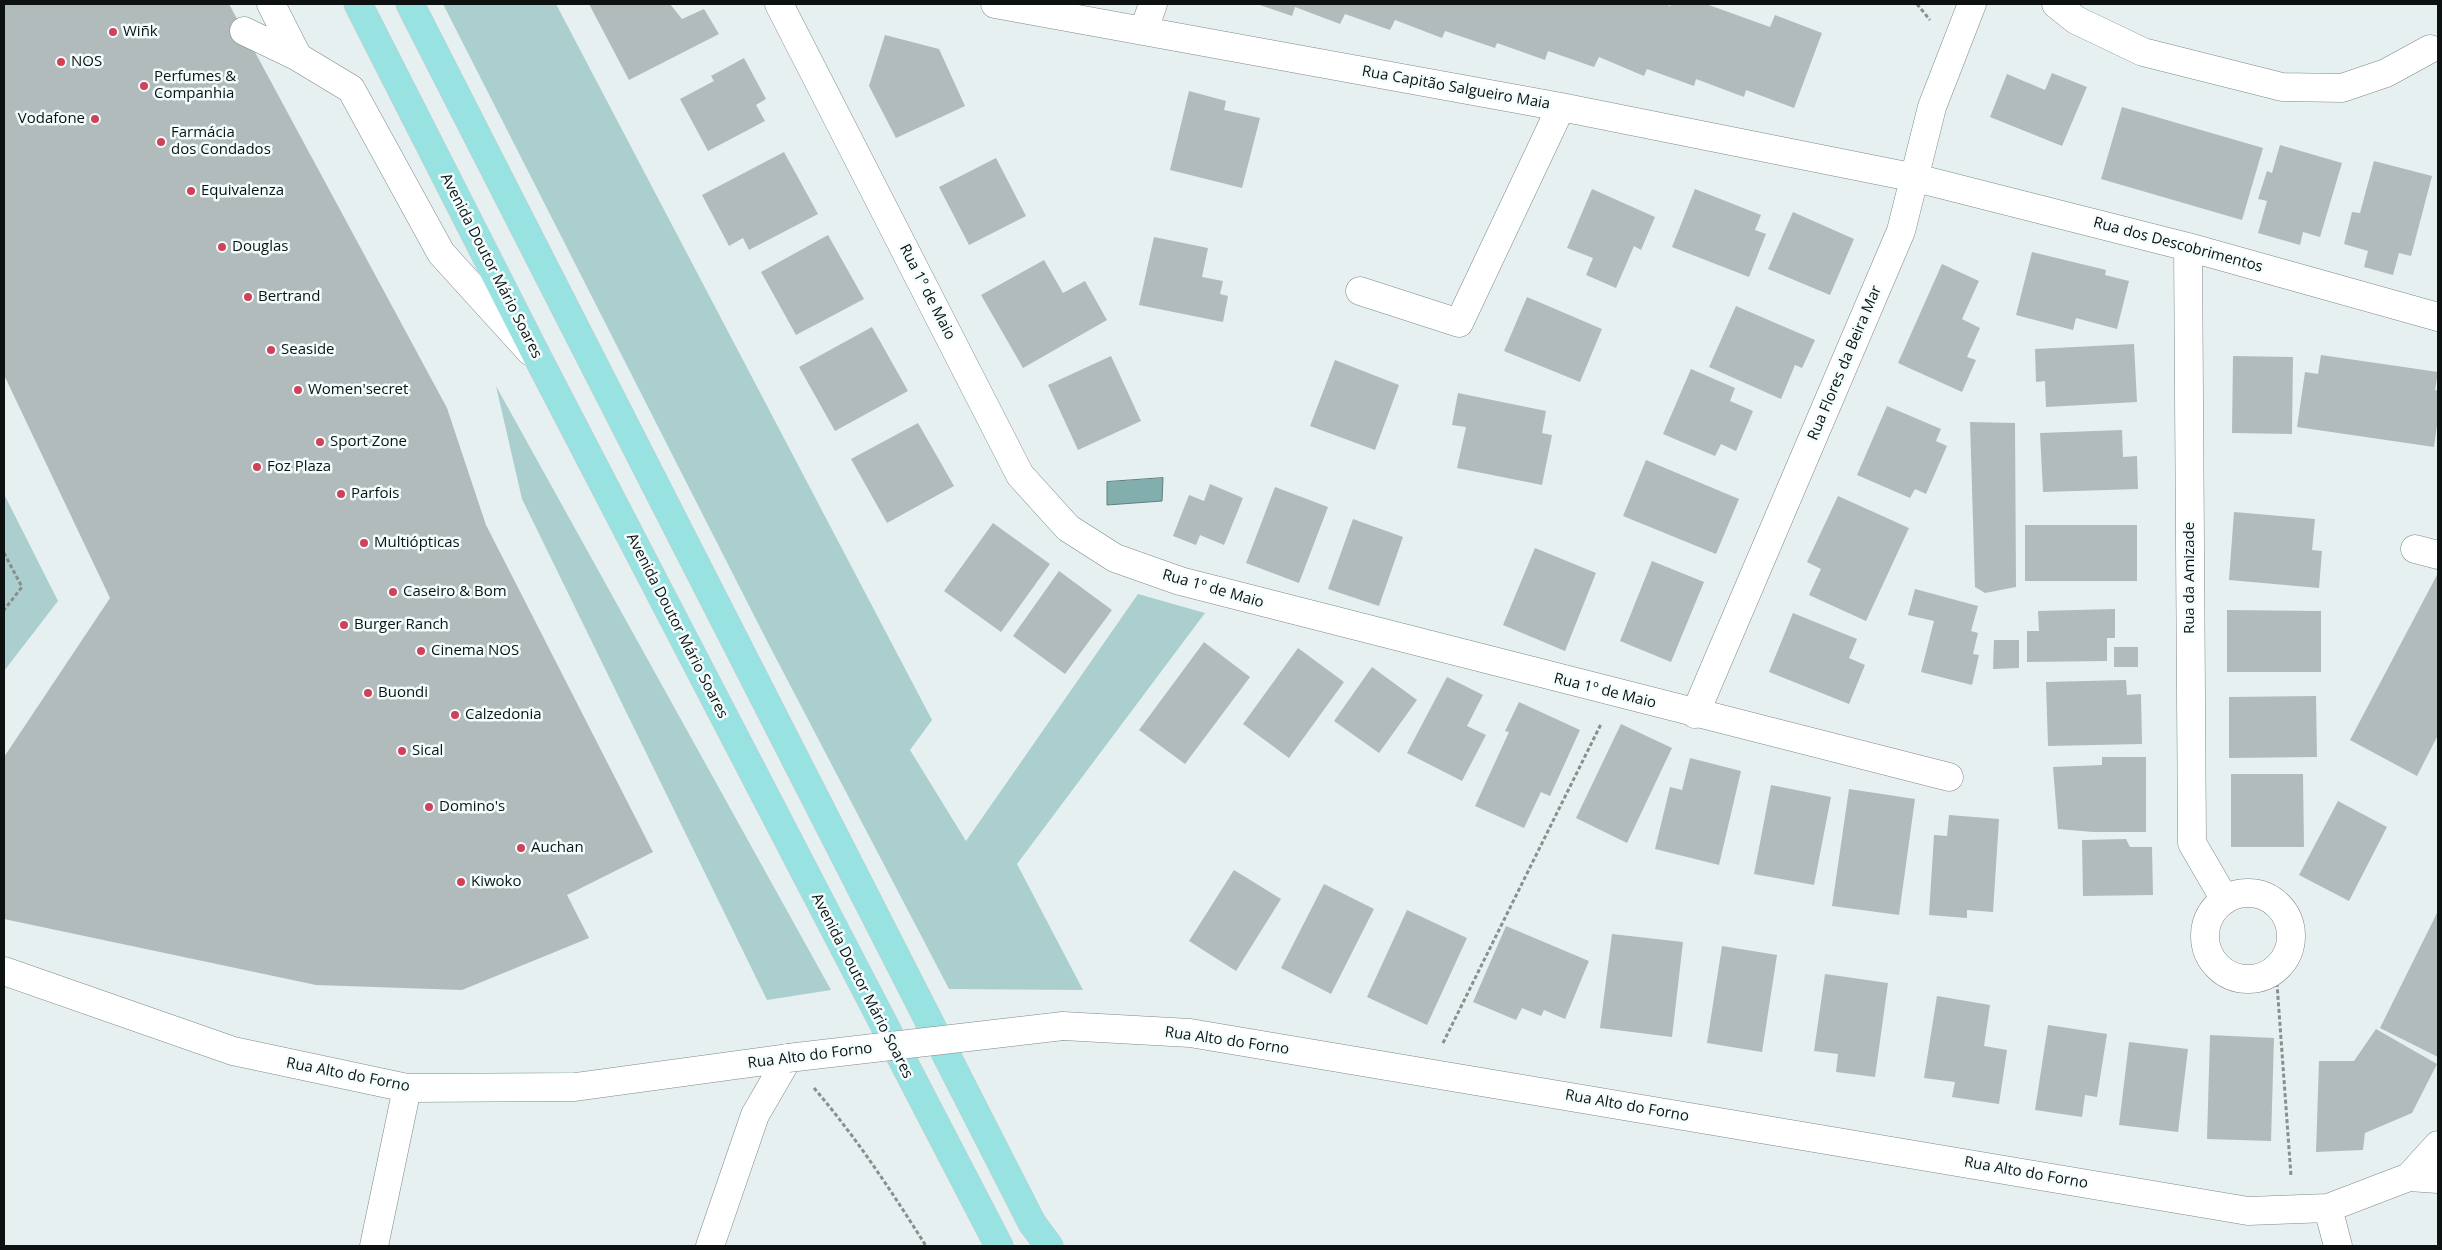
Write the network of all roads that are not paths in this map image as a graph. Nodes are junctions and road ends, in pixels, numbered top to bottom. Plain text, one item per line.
1 (271, 4) edge
2 (358, 4) edge
3 (410, 4) edge
4 (779, 4) edge
5 (995, 4) edge
6 (1153, 4) edge
7 (1972, 4) edge
8 (2056, 4) edge
9 (1144, 30) junction
10 (244, 31) dead end
11 (2430, 48) dead end
12 (298, 57) junction
13 (1561, 107) junction
14 (1916, 178) junction
15 (2188, 247) junction
16 (1360, 291) dead end
17 (2438, 317) edge
18 (540, 362) junction
19 (1695, 714) junction
20 (1949, 777) dead end
21 (2225, 900) junction
22 (4, 971) edge
23 (788, 1058) junction
24 (407, 1088) junction
25 (2438, 1145) edge
26 (2409, 1177) junction
27 (2438, 1179) edge
28 (2328, 1208) junction
29 (374, 1246) edge
30 (710, 1246) edge
31 (999, 1246) edge
32 (1049, 1246) edge
33 (2338, 1246) edge

1 - 12 street
2 - 18 main road, Avenida Doutor Mário Soares
3 - 32 main road
4 - 19 street, Rua 1º de Maio
5 - 9 street, Rua Capitão Salgueiro Maia
6 - 9 street
7 - 14 street, Rua Flores da Beira Mar
8 - 11 street
9 - 13 street, Rua Capitão Salgueiro Maia
10 - 12 street
12 - 18 street
13 - 14 street, Rua Capitão Salgueiro Maia
13 - 16 street
14 - 15 street, Rua dos Descobrimentos
14 - 19 street, Rua Flores da Beira Mar
15 - 17 street, Rua dos Descobrimentos
15 - 21 street, Rua da Amizade
18 - 31 main road, Avenida Doutor Mário Soares
19 - 20 street, Rua 1º de Maio
21 - 21 street
22 - 24 street, Rua Alto do Forno
23 - 24 street, Rua Alto do Forno
23 - 28 street, Rua Alto do Forno, bridge
23 - 30 street
24 - 29 street
25 - 26 street, Rua Alto do Forno
26 - 27 street
26 - 28 street, Rua Alto do Forno
28 - 33 street

